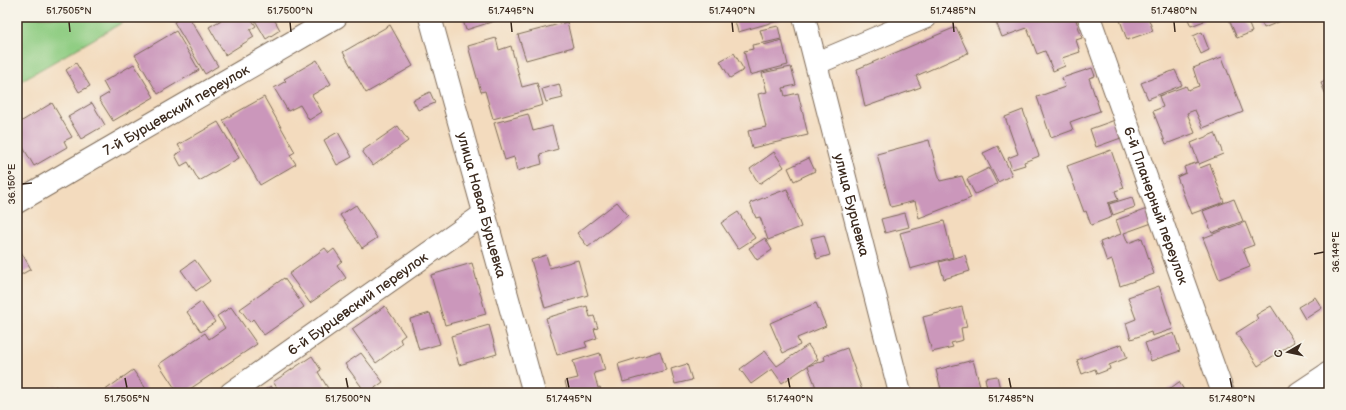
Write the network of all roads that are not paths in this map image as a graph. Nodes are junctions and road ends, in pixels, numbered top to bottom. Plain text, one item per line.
1 (336, 17) edge
2 (430, 17) edge
3 (804, 17) edge
4 (926, 17) edge
5 (1089, 17) edge
6 (816, 63) junction
7 (17, 202) edge
8 (484, 214) junction
9 (1329, 373) edge
10 (231, 393) edge
11 (534, 393) edge
12 (900, 393) edge
13 (1223, 393) edge
14 (1299, 393) edge

1 - 7 street, 7-й Бурцевский переулок
2 - 8 street, улица Новая Бурцевка
3 - 6 street, улица Бурцевка
4 - 6 street
5 - 13 street, 6-й Планерный переулок
6 - 12 street, улица Бурцевка
8 - 10 street, 6-й Бурцевский переулок
8 - 11 street, улица Новая Бурцевка
9 - 14 street

